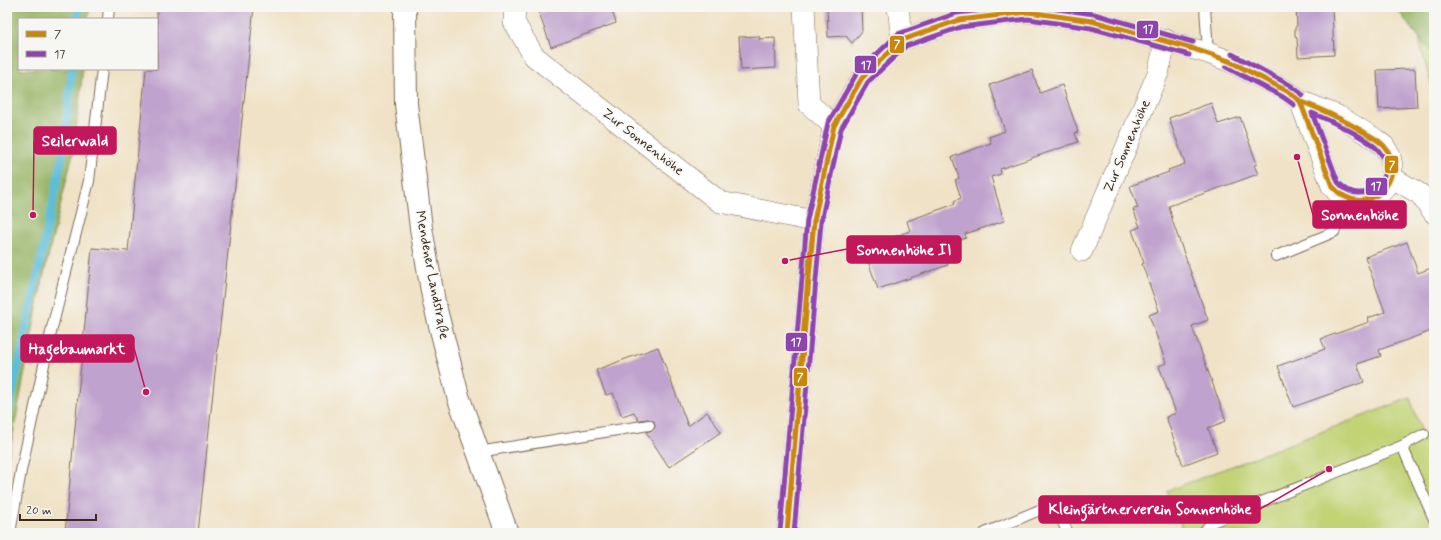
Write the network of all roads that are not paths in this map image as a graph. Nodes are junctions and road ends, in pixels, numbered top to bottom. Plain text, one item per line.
1 (109, 7) edge
2 (405, 7) edge
3 (515, 7) edge
4 (804, 7) edge
5 (898, 7) edge
6 (1206, 7) edge
7 (1063, 12) edge
8 (108, 18) edge
9 (902, 40) junction
10 (1166, 40) junction
11 (1208, 53) junction
12 (102, 70) edge
13 (1300, 101) junction
14 (834, 126) junction
15 (1391, 177) junction
16 (1351, 200) junction
17 (1434, 213) edge
18 (814, 221) junction
19 (1082, 251) dead end
20 (1276, 256) dead end
21 (649, 425) dead end
22 (1424, 434) dead end
23 (1402, 446) junction
24 (478, 452) junction
25 (1434, 519) edge
26 (10, 533) edge
27 (507, 533) edge
28 (787, 533) edge
29 (985, 533) edge
30 (1068, 533) edge
31 (1203, 533) edge

1 - 8 lane
2 - 24 main road, Mendener Landstraße
3 - 18 street, Zur Sonnenhöhe
4 - 14 street
5 - 9 street
6 - 11 lane
7 - 9 street
7 - 10 street
9 - 14 street
10 - 11 street
10 - 19 street, Zur Sonnenhöhe
11 - 13 street
12 - 26 lane
13 - 15 street
13 - 16 street
14 - 18 street
15 - 16 street
15 - 17 street
16 - 20 lane
18 - 28 street
21 - 24 lane
22 - 23 lane
23 - 25 lane
23 - 31 lane
24 - 27 main road, Mendener Landstraße
29 - 30 lane

